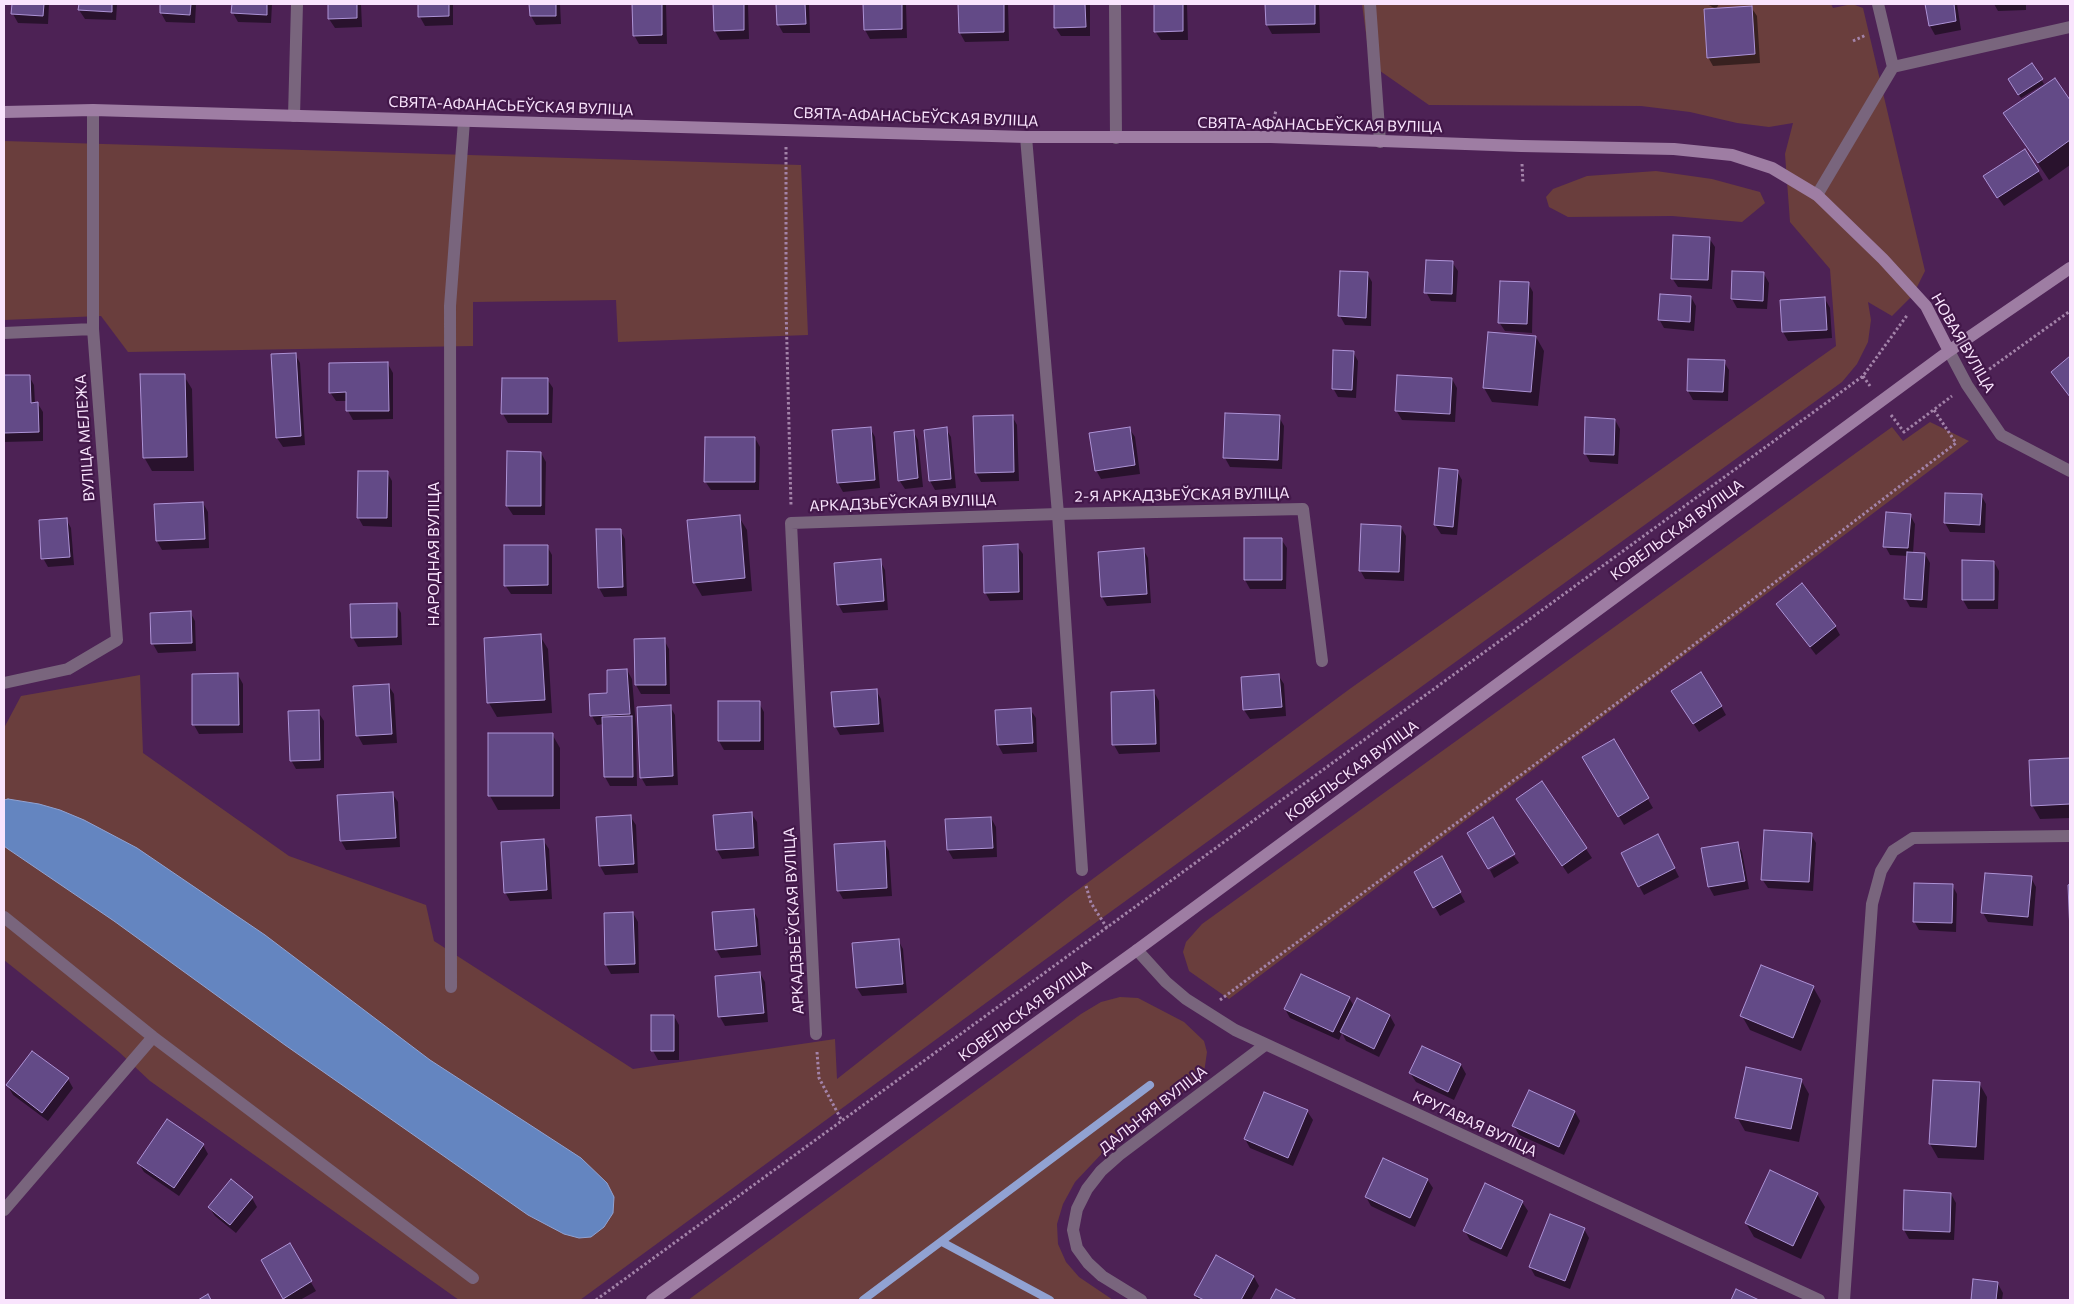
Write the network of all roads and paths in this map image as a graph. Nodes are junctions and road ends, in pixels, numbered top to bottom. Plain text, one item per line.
1 (297, 4) edge
2 (1115, 4) edge
3 (1370, 4) edge
4 (1878, 4) edge
5 (2070, 27) edge
6 (1893, 67) junction
7 (93, 110) junction
8 (4, 112) edge
9 (294, 116) junction
10 (464, 121) junction
11 (786, 129) junction
12 (1026, 137) junction
13 (1116, 138) junction
14 (1380, 142) junction
15 (1817, 195) junction
16 (2070, 268) edge
17 (1919, 299) junction
18 (93, 329) junction
19 (4, 332) edge
20 (1949, 351) junction
21 (1934, 410) dead end
22 (2070, 472) edge
23 (1058, 514) junction
24 (791, 523) junction
25 (1322, 661) dead end
26 (6, 685) edge
27 (2070, 836) edge
28 (1082, 870) joint
29 (4, 917) edge
30 (1107, 928) junction
31 (1137, 950) junction
32 (451, 987) dead end
33 (1205, 1011) junction
34 (816, 1034) joint
35 (153, 1037) junction
36 (1265, 1045) junction
37 (842, 1121) junction
38 (4, 1210) edge
39 (473, 1278) dead end
40 (596, 1300) edge
41 (652, 1300) edge
42 (1141, 1300) edge
43 (1819, 1300) edge
44 (1844, 1300) edge

1 - 9 street
2 - 13 street
3 - 14 street
4 - 6 street
5 - 6 street
6 - 15 street
7 - 8 street, СВЯТА-АФАНАСЬЕЎСКАЯ ВУЛІЦА
7 - 9 street, СВЯТА-АФАНАСЬЕЎСКАЯ ВУЛІЦА
7 - 18 street, ВУЛІЦА МЕЛЕЖА
9 - 10 street, СВЯТА-АФАНАСЬЕЎСКАЯ ВУЛІЦА
10 - 11 street, СВЯТА-АФАНАСЬЕЎСКАЯ ВУЛІЦА
10 - 32 street, НАРОДНАЯ ВУЛІЦА
11 - 12 street, СВЯТА-АФАНАСЬЕЎСКАЯ ВУЛІЦА
11 - 24 path
12 - 13 street, СВЯТА-АФАНАСЬЕЎСКАЯ ВУЛІЦА
12 - 23 street
13 - 14 street, СВЯТА-АФАНАСЬЕЎСКАЯ ВУЛІЦА
14 - 15 street, СВЯТА-АФАНАСЬЕЎСКАЯ ВУЛІЦА
15 - 17 street, НОВАЯ ВУЛІЦА
16 - 20 street, КОВЕЛЬСКАЯ ВУЛІЦА
17 - 20 street, НОВАЯ ВУЛІЦА
17 - 30 path
18 - 19 street
18 - 26 street, ВУЛІЦА МЕЛЕЖА
20 - 22 street, НОВАЯ ВУЛІЦА
20 - 31 street, КОВЕЛЬСКАЯ ВУЛІЦА
21 - 33 path
23 - 24 street, АРКАДЗЬЕЎСКАЯ ВУЛІЦА
23 - 25 street, 2-Я АРКАДЗЬЕЎСКАЯ ВУЛІЦА
23 - 28 street
24 - 34 street, АРКАДЗЬЕЎСКАЯ ВУЛІЦА
27 - 44 street
28 - 30 path
29 - 35 street
30 - 37 path
31 - 33 street, КРУГАВАЯ ВУЛІЦА
31 - 41 street, КОВЕЛЬСКАЯ ВУЛІЦА
33 - 36 street, КРУГАВАЯ ВУЛІЦА
34 - 37 path
35 - 38 street
35 - 39 street
36 - 42 street, ДАЛЬНЯЯ ВУЛІЦА
36 - 43 street, КРУГАВАЯ ВУЛІЦА
37 - 40 path

